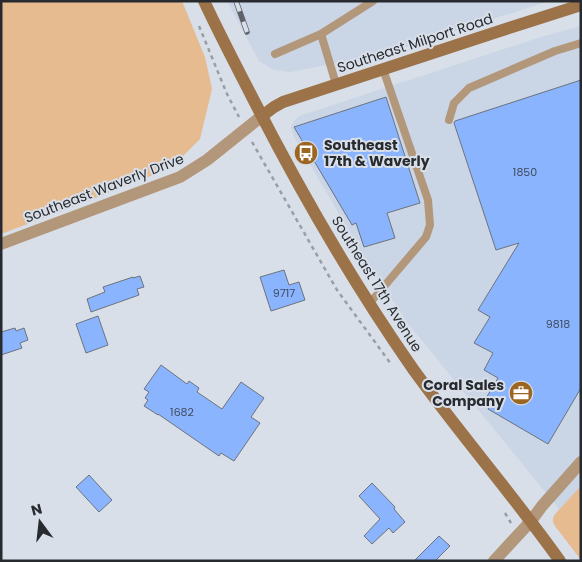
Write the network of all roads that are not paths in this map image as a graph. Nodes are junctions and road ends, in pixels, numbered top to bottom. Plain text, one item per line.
1 (204, 1) edge
2 (373, 1) edge
3 (580, 5) edge
4 (321, 34) junction
5 (581, 43) edge
6 (275, 54) dead end
7 (383, 69) junction
8 (336, 84) junction
9 (262, 116) junction
10 (449, 120) dead end
11 (1, 244) edge
12 (369, 304) junction
13 (581, 462) edge
14 (531, 521) junction
15 (494, 561) edge
16 (560, 561) edge

1 - 9 main road, Southeast 17th Avenue
2 - 4 lane
3 - 7 main road, Southeast Milport Road
4 - 6 lane
4 - 8 lane
5 - 10 lane
7 - 8 main road, Southeast Milport Road
7 - 12 lane
8 - 9 main road, Southeast Milport Road
9 - 11 street, Southeast Waverly Drive
9 - 12 main road, Southeast 17th Avenue
12 - 14 main road, Southeast 17th Avenue
13 - 14 street
14 - 15 street
14 - 16 main road, Southeast 17th Avenue

